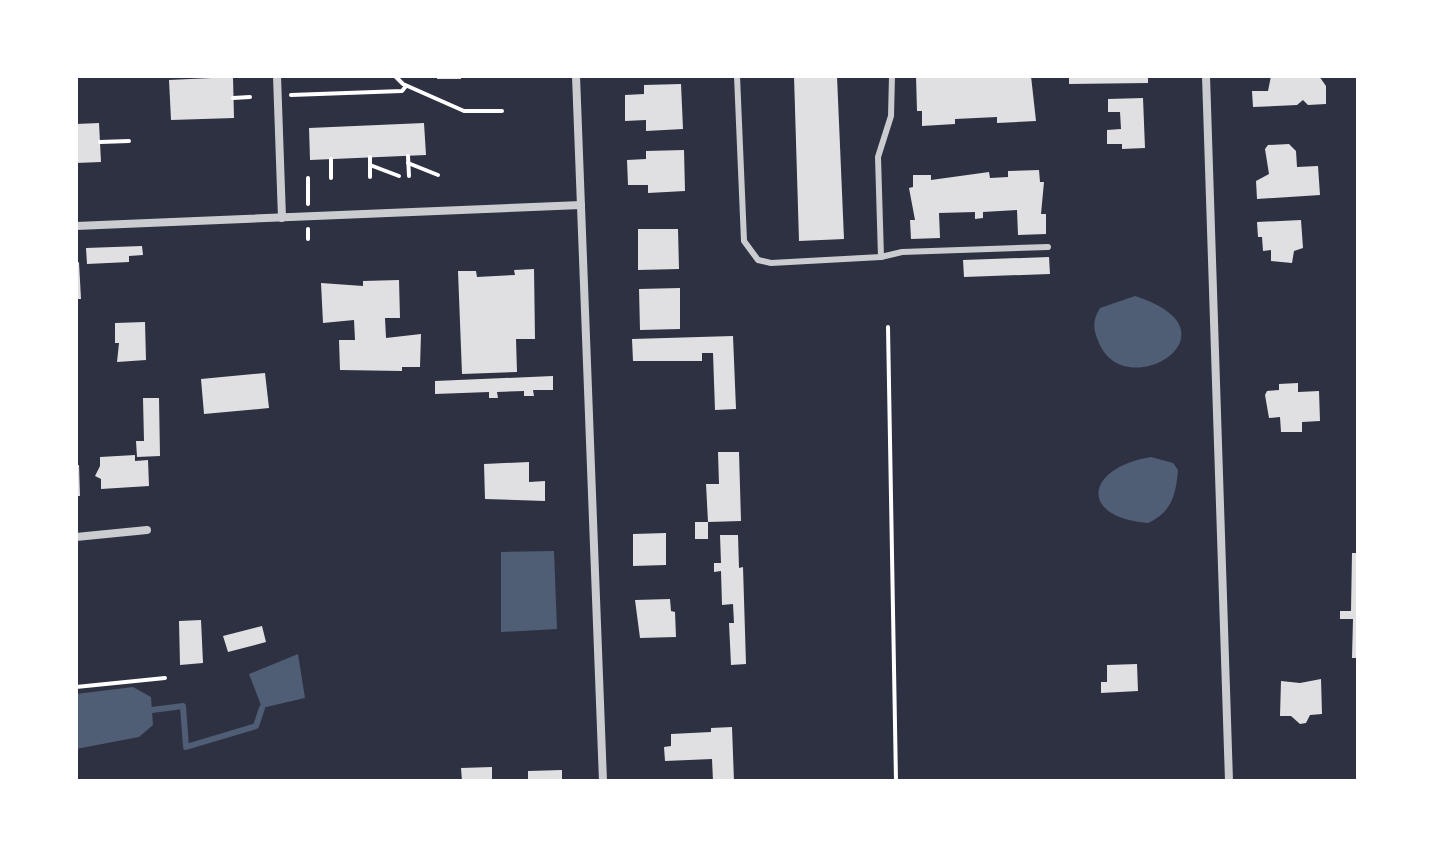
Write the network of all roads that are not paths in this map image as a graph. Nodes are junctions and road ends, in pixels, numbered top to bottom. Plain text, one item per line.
1 (277, 76) edge
2 (576, 76) edge
3 (737, 76) edge
4 (892, 76) edge
5 (1206, 76) edge
6 (581, 205) junction
7 (282, 218) junction
8 (76, 226) edge
9 (1048, 247) dead end
10 (881, 257) junction
11 (147, 530) dead end
12 (76, 537) edge
13 (603, 781) edge
14 (1229, 781) edge

1 - 7 street
2 - 6 street
3 - 10 lane
4 - 10 lane
5 - 14 street
6 - 7 street
6 - 13 street
7 - 8 street
9 - 10 lane
11 - 12 street

